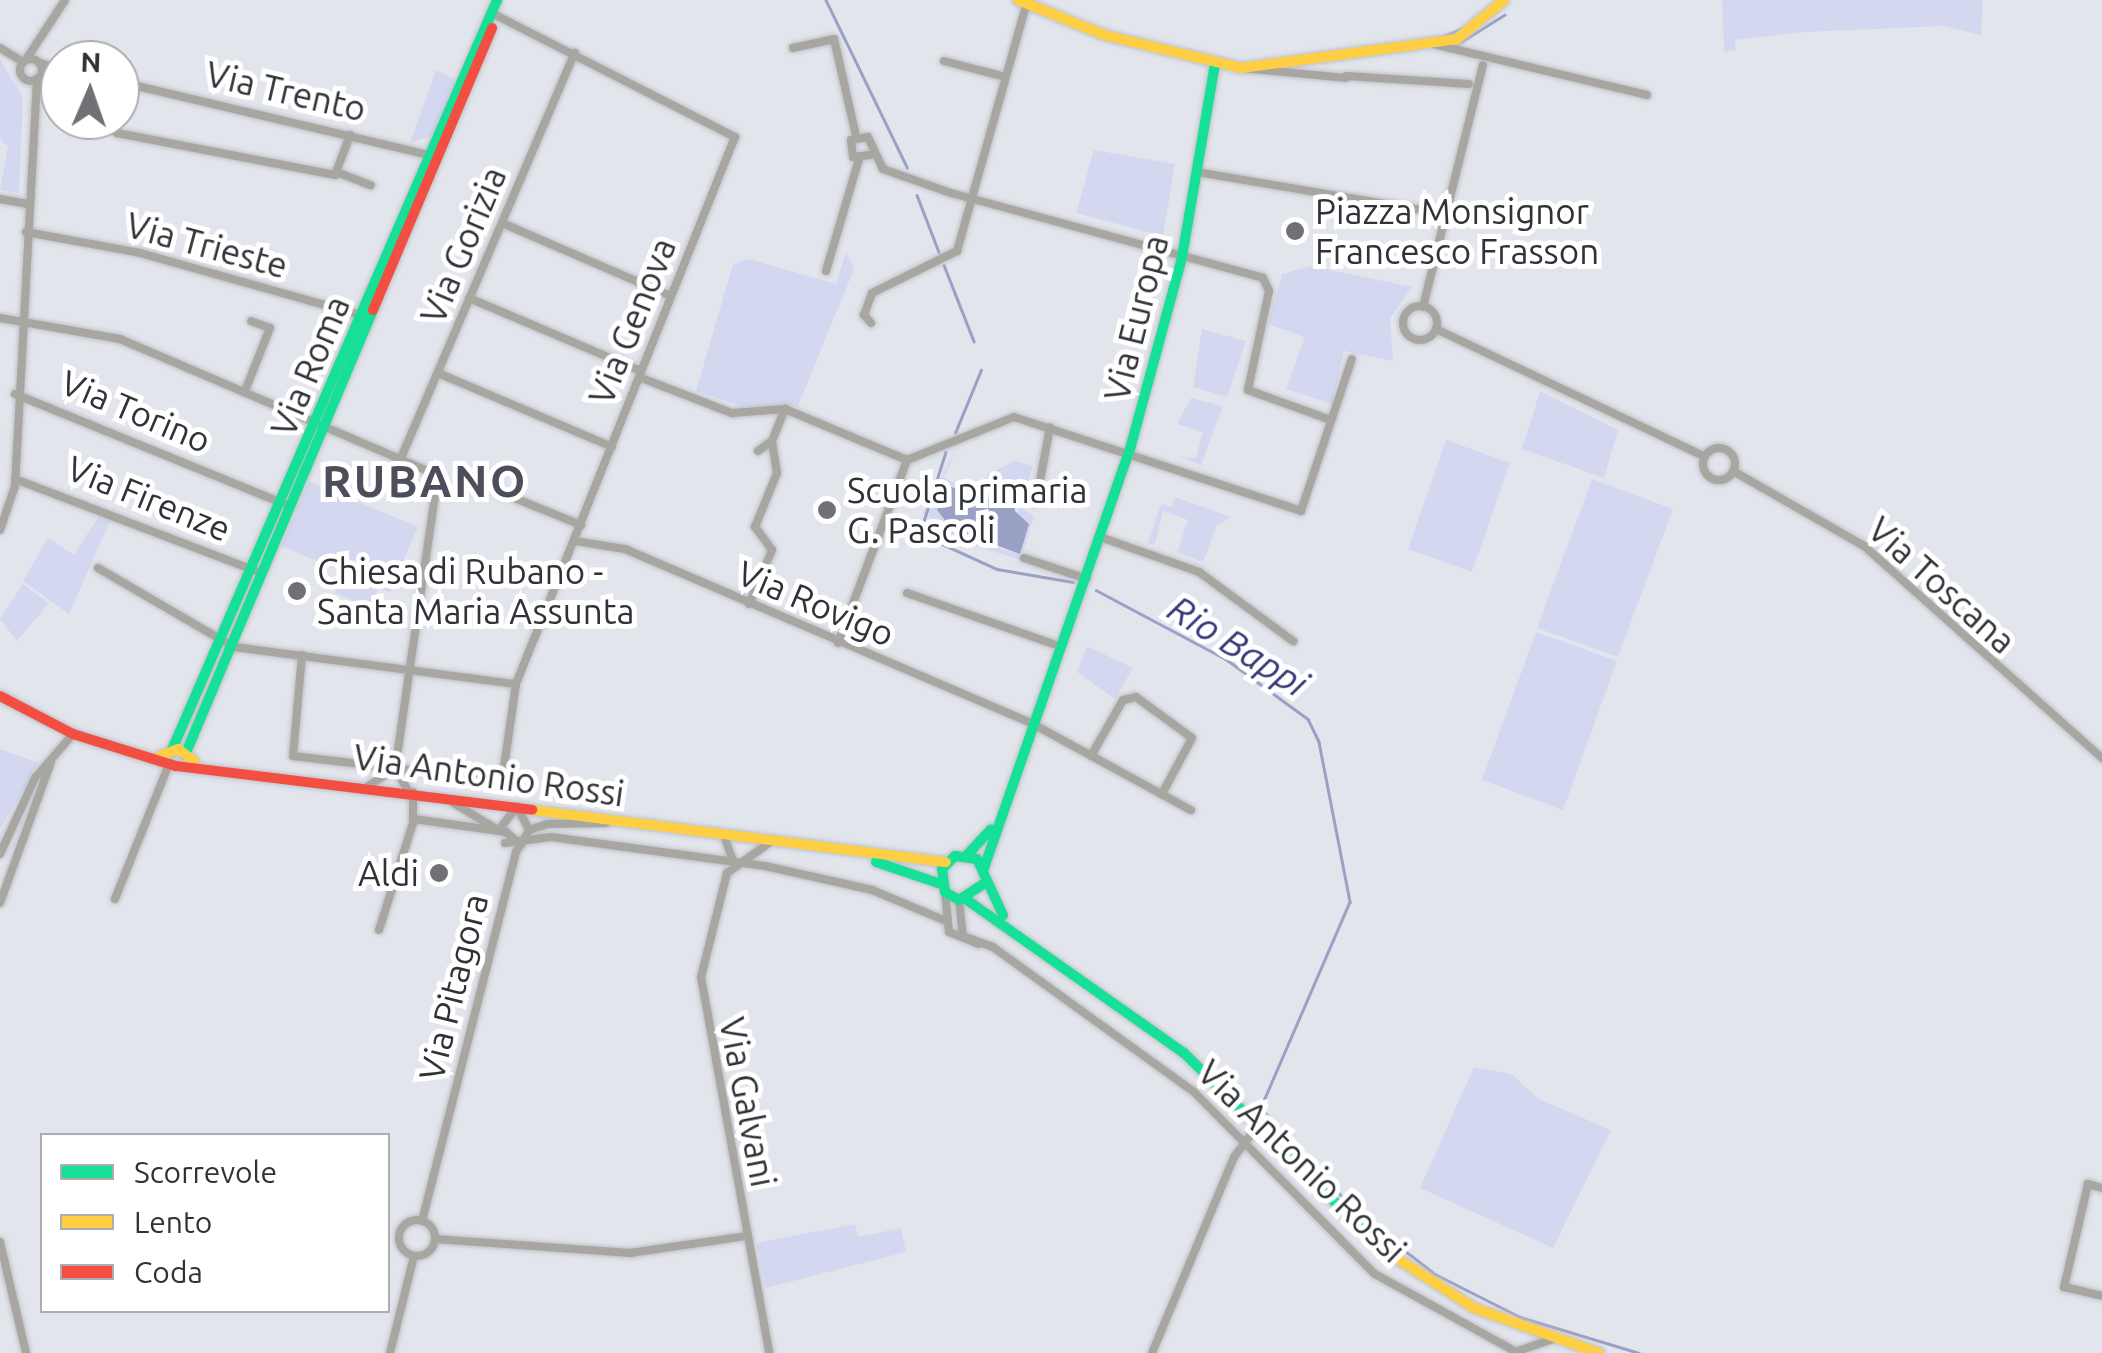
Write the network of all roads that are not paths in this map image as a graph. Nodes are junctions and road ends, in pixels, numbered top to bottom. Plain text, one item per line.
1 (64, 0) edge
2 (500, 0) edge
3 (1504, 0) edge
4 (1022, 3) edge
5 (495, 14) junction
6 (1433, 44) junction
7 (0, 48) edge
8 (793, 48) dead end
9 (575, 53) junction
10 (944, 61) dead end
11 (1215, 64) junction
12 (1483, 65) dead end
13 (28, 66) junction
14 (40, 68) edge
15 (1241, 68) junction
16 (39, 76) junction
17 (1005, 77) junction
18 (1470, 84) dead end
19 (140, 87) edge
20 (33, 92) junction
21 (1647, 95) dead end
22 (350, 135) junction
23 (856, 136) junction
24 (140, 137) edge
25 (870, 154) junction
26 (435, 157) junction
27 (859, 159) junction
28 (1196, 172) junction
29 (339, 173) junction
30 (371, 185) dead end
31 (0, 199) edge
32 (973, 201) junction
33 (27, 204) junction
34 (1446, 214) junction
35 (502, 222) junction
36 (26, 232) junction
37 (1182, 257) junction
38 (826, 270) dead end
39 (671, 296) junction
40 (469, 298) junction
41 (1423, 307) junction
42 (366, 317) junction
43 (0, 318) edge
44 (18, 320) junction
45 (251, 321) dead end
46 (871, 323) dead end
47 (1436, 329) junction
48 (1352, 358) dead end
49 (438, 373) junction
50 (640, 374) junction
51 (245, 391) junction
52 (15, 394) junction
53 (785, 410) junction
54 (1331, 420) junction
55 (320, 424) junction
56 (1050, 427) junction
57 (772, 440) junction
58 (612, 447) junction
59 (1130, 449) junction
60 (758, 451) dead end
61 (1704, 456) junction
62 (401, 458) junction
63 (907, 460) junction
64 (1734, 471) junction
65 (15, 479) junction
66 (496, 492) dead end
67 (1036, 502) dead end
68 (286, 504) junction
69 (581, 525) junction
70 (0, 530) edge
71 (1103, 538) junction
72 (575, 541) junction
73 (1024, 558) dead end
74 (98, 568) dead end
75 (257, 571) junction
76 (1086, 584) junction
77 (907, 593) dead end
78 (749, 604) junction
79 (1293, 641) dead end
80 (838, 643) junction
81 (226, 644) junction
82 (1062, 647) junction
83 (302, 654) junction
84 (408, 668) junction
85 (516, 684) junction
86 (0, 696) edge
87 (1033, 724) junction
88 (73, 734) junction
89 (1092, 756) junction
90 (2102, 758) edge
91 (175, 760) junction
92 (51, 762) junction
93 (397, 772) junction
94 (497, 785) joint
95 (368, 786) junction
96 (386, 788) junction
97 (411, 792) junction
98 (1162, 794) junction
99 (445, 796) junction
100 (517, 807) junction
101 (1192, 810) dead end
102 (414, 819) junction
103 (619, 821) junction
104 (991, 828) junction
105 (529, 830) junction
106 (498, 831) junction
107 (724, 835) junction
108 (773, 842) junction
109 (505, 843) junction
110 (520, 846) junction
111 (0, 854) edge
112 (967, 855) junction
113 (858, 856) junction
114 (946, 862) junction
115 (512, 864) junction
116 (734, 864) junction
117 (984, 868) junction
118 (985, 883) junction
119 (943, 888) junction
120 (116, 899) dead end
121 (963, 900) junction
122 (0, 903) edge
123 (946, 920) junction
124 (1008, 922) junction
125 (379, 930) dead end
126 (983, 943) junction
127 (1260, 1123) junction
128 (1246, 1139) junction
129 (2102, 1188) edge
130 (422, 1221) junction
131 (390, 1230) edge
132 (400, 1233) junction
133 (746, 1236) junction
134 (434, 1238) junction
135 (0, 1242) edge
136 (414, 1256) junction
137 (2102, 1296) edge
138 (1499, 1320) junction
139 (1513, 1326) junction
140 (1552, 1339) junction
141 (1495, 1346) edge
142 (1517, 1351) edge
143 (26, 1353) edge
144 (390, 1353) edge
145 (769, 1353) edge
146 (1152, 1353) edge
147 (1599, 1353) edge

1 - 13 street
2 - 5 street, Via Roma
3 - 6 street
4 - 11 street
4 - 17 street
5 - 9 street
5 - 26 street, Via Roma
6 - 15 street
6 - 21 street
7 - 13 street
8 - 23 street
9 - 35 street, Via Gorizia
9 - 39 street, Via Genova
10 - 17 street
11 - 15 street
11 - 28 street, Via Europa
12 - 34 street
13 - 14 street
13 - 16 street
13 - 16 street
13 - 20 street
15 - 18 street
16 - 20 street
17 - 32 street
19 - 22 street, Via Trento
20 - 33 street
22 - 26 street, Via Trento
22 - 29 street
23 - 25 street
23 - 27 street
24 - 29 street
25 - 27 street
25 - 32 street
26 - 42 street, Via Roma
27 - 38 street
28 - 34 street
28 - 37 street, Via Europa
29 - 30 street
31 - 33 street
32 - 37 street
32 - 46 street
33 - 36 street
34 - 41 street
35 - 39 street
35 - 40 street, Via Gorizia
36 - 42 street, Via Trieste
36 - 44 street
37 - 54 street
37 - 59 street, Via Europa
39 - 50 street, Via Genova
40 - 49 street, Via Gorizia
40 - 50 street
41 - 47 street
41 - 47 street, Via Toscana
42 - 55 street, Via Roma
43 - 44 street
44 - 51 street
44 - 52 street
45 - 51 street
47 - 61 street, Via Toscana
48 - 54 street
49 - 58 street
49 - 62 street, Via Gorizia
50 - 53 street
50 - 58 street, Via Genova
51 - 55 street
52 - 65 street
52 - 68 street, Via Torino
53 - 57 street
53 - 63 street
54 - 59 street
55 - 62 street
55 - 68 street, Via Roma
56 - 59 street
56 - 63 street
56 - 67 street
57 - 60 street
57 - 78 street
58 - 69 street, Via Genova
59 - 71 street, Via Europa
61 - 64 street, Via Toscana
61 - 64 street, Via Toscana
62 - 84 street
63 - 80 street
64 - 90 street, Via Toscana
65 - 70 street
65 - 75 street, Via Firenze
66 - 69 street
68 - 75 street, Via Roma
69 - 72 street, Via Genova
71 - 76 street, Via Europa
71 - 79 street
72 - 78 street, Via Rovigo
72 - 85 street, Via Genova
73 - 76 street
74 - 81 street
75 - 81 street, Via Roma
76 - 82 street, Via Europa
77 - 82 street
78 - 80 street, Via Rovigo
80 - 87 street, Via Rovigo
81 - 83 street
81 - 91 street, Via Roma
82 - 87 street, Via Europa
83 - 84 street
83 - 93 street, Via Antonio Rossi
84 - 85 street
84 - 93 street
85 - 94 street, Via Genova
86 - 88 street, Via Antonio Rossi
87 - 89 street, Via Rovigo
87 - 104 street, Via Europa
88 - 91 street, Via Antonio Rossi
88 - 92 street
89 - 98 street, Via Rovigo
89 - 98 street
91 - 95 street, Via Antonio Rossi
91 - 120 street
92 - 111 street
92 - 122 street
93 - 94 street, Via Antonio Rossi
93 - 95 street
93 - 96 street
93 - 97 street
95 - 96 street, Via Antonio Rossi
96 - 97 street, Via Antonio Rossi
97 - 99 street, Via Antonio Rossi
97 - 102 street
98 - 101 street, Via Rovigo
99 - 100 street, Via Antonio Rossi
99 - 106 street, Via Pitagora
100 - 103 street, Via Antonio Rossi
100 - 105 street
100 - 106 street
102 - 106 street, Via Antonio Rossi
102 - 125 street
103 - 105 street
103 - 107 street, Via Antonio Rossi
104 - 112 street, Via Europa
104 - 117 street, Via Europa
105 - 110 street
106 - 109 street, Via Pitagora
106 - 110 street
107 - 108 street, Via Antonio Rossi
107 - 116 street
108 - 113 street, Via Antonio Rossi
108 - 116 street
109 - 110 street, Via Antonio Rossi
109 - 115 street, Via Pitagora
110 - 115 street
110 - 116 street, Via Antonio Rossi
112 - 114 street, Via Antonio Rossi
112 - 117 street
113 - 114 street, Via Antonio Rossi
113 - 119 street, Via Antonio Rossi
114 - 119 street
115 - 130 street, Via Pitagora
116 - 123 street, Via Antonio Rossi
116 - 133 street, Via Galvani
117 - 118 street, Via Antonio Rossi
118 - 121 street
118 - 124 street, Via Antonio Rossi
119 - 121 street, Via Antonio Rossi
119 - 123 street
121 - 124 street, Via Antonio Rossi
121 - 126 street, Via Antonio Rossi
123 - 126 street, Via Antonio Rossi
124 - 127 street, Via Antonio Rossi
126 - 128 street, Via Antonio Rossi
127 - 128 street
127 - 138 street, Via Antonio Rossi
128 - 141 street, Via Antonio Rossi
128 - 146 street
129 - 137 street
130 - 132 street
130 - 134 street
131 - 132 street
132 - 136 street
133 - 134 street
133 - 145 street, Via Galvani
134 - 136 street
135 - 143 street
136 - 144 street
138 - 139 street, Via Antonio Rossi
138 - 141 street
139 - 140 street, Via Antonio Rossi
139 - 142 street
140 - 142 street
140 - 147 street, Via Antonio Rossi
141 - 142 street, Via Antonio Rossi

